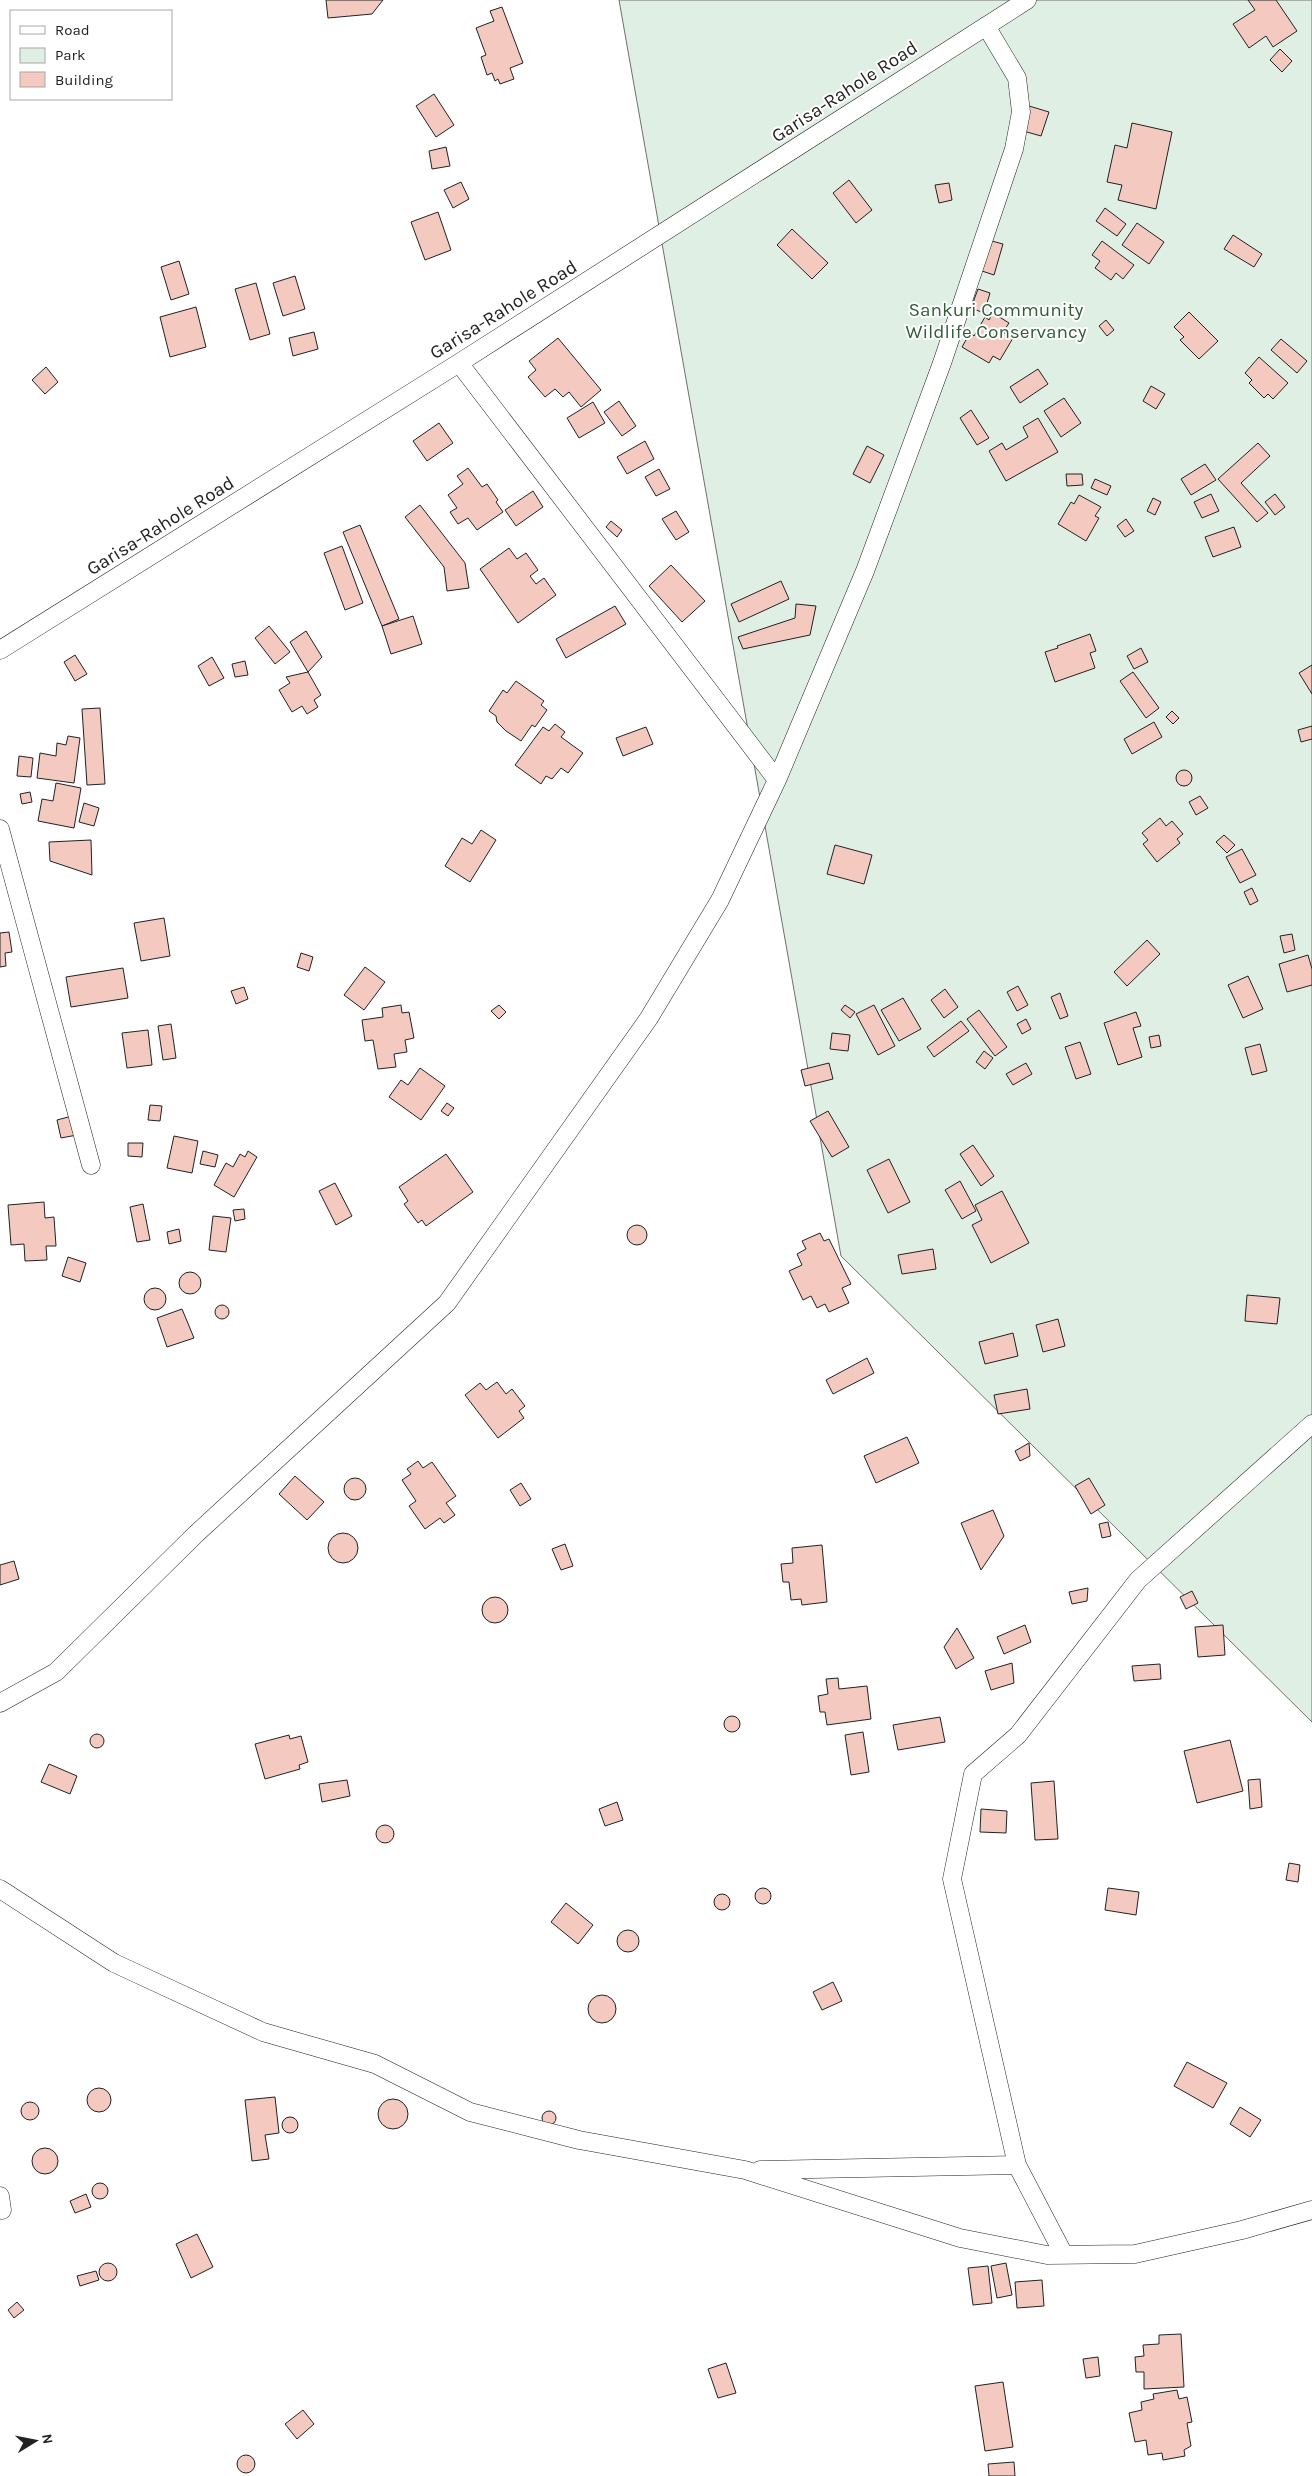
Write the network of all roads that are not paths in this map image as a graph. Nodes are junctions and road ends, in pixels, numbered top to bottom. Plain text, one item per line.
1 (1027, 0) edge
2 (986, 26) junction
3 (459, 362) junction
4 (0, 650) edge
5 (777, 780) junction
6 (0, 830) edge
7 (91, 1165) dead end
8 (1312, 1424) edge
9 (0, 1703) edge
10 (0, 1889) edge
11 (1017, 2165) junction
12 (745, 2170) junction
13 (1312, 2210) edge
14 (1064, 2255) junction

1 - 2 street, Garisa-Rahole Road
2 - 3 street, Garisa-Rahole Road
2 - 5 street
3 - 4 street, Garisa-Rahole Road
3 - 5 street
5 - 9 street
6 - 7 street
8 - 11 street
10 - 12 street
11 - 12 street
11 - 14 street
12 - 14 street
13 - 14 street

